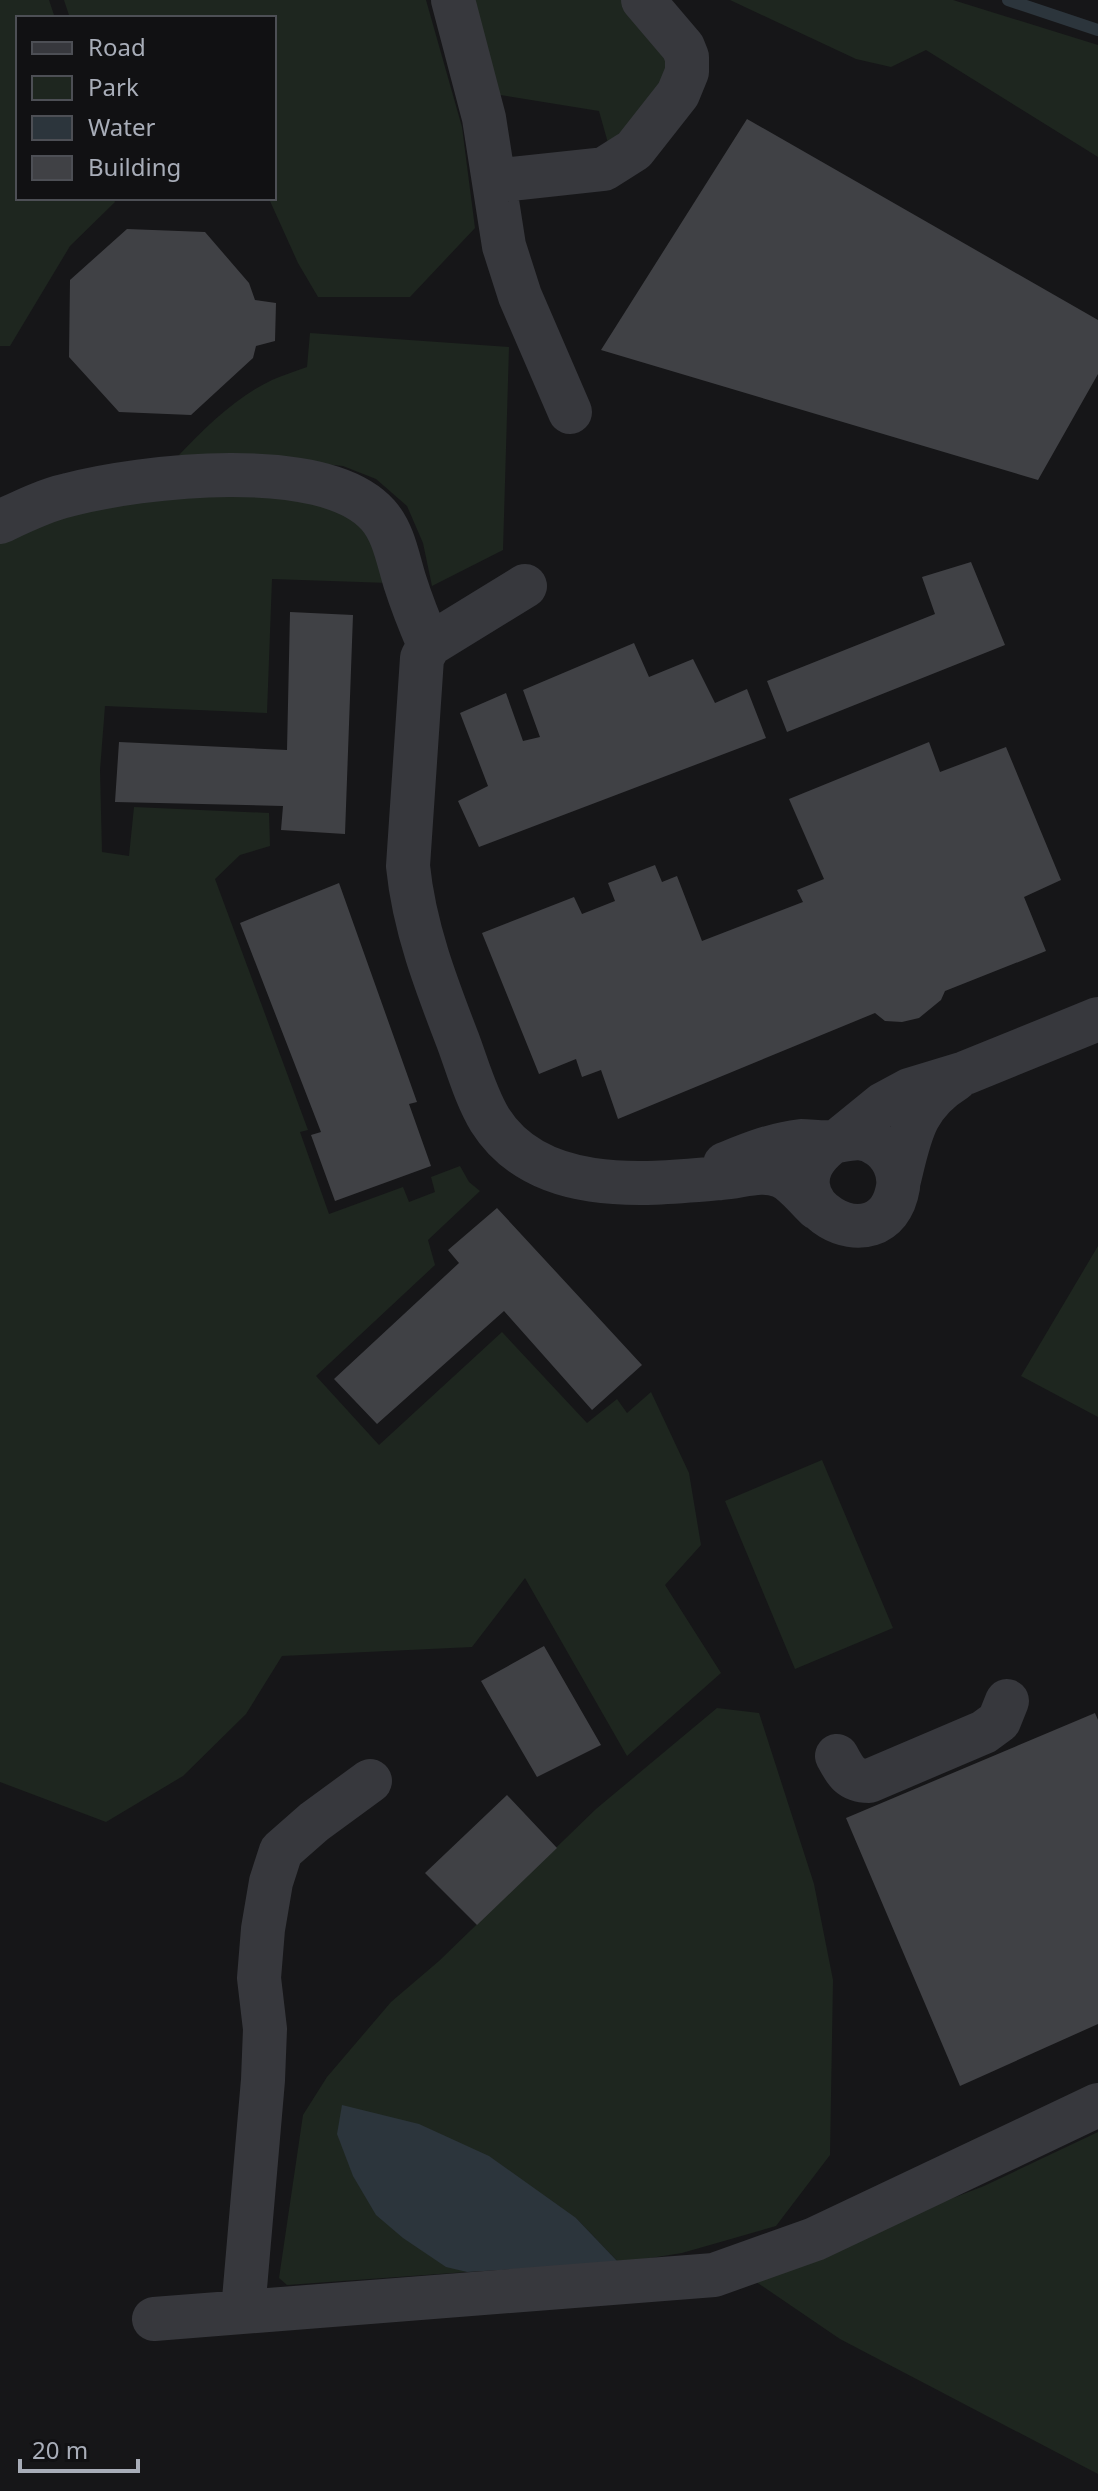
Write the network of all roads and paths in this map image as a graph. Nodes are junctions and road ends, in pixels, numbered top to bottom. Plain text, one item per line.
1 (453, 0) edge
2 (643, 0) edge
3 (494, 181) junction
4 (570, 412) dead end
5 (0, 522) edge
6 (525, 586) dead end
7 (429, 645) junction
8 (1098, 1019) edge
9 (965, 1073) junction
10 (837, 1140) junction
11 (693, 1179) junction
12 (899, 1180) junction
13 (817, 1208) junction
14 (1007, 1701) dead end
15 (837, 1756) dead end
16 (370, 1781) dead end
17 (1098, 2105) edge
18 (243, 2311) junction
19 (154, 2319) dead end

1 - 3 street
2 - 3 street
3 - 4 street
5 - 7 street
6 - 7 street
7 - 11 street
8 - 9 street
9 - 10 street
9 - 12 street
10 - 11 street
10 - 12 street
10 - 13 street
11 - 13 street
12 - 13 street
14 - 15 street
16 - 18 street
17 - 18 street
18 - 19 street

